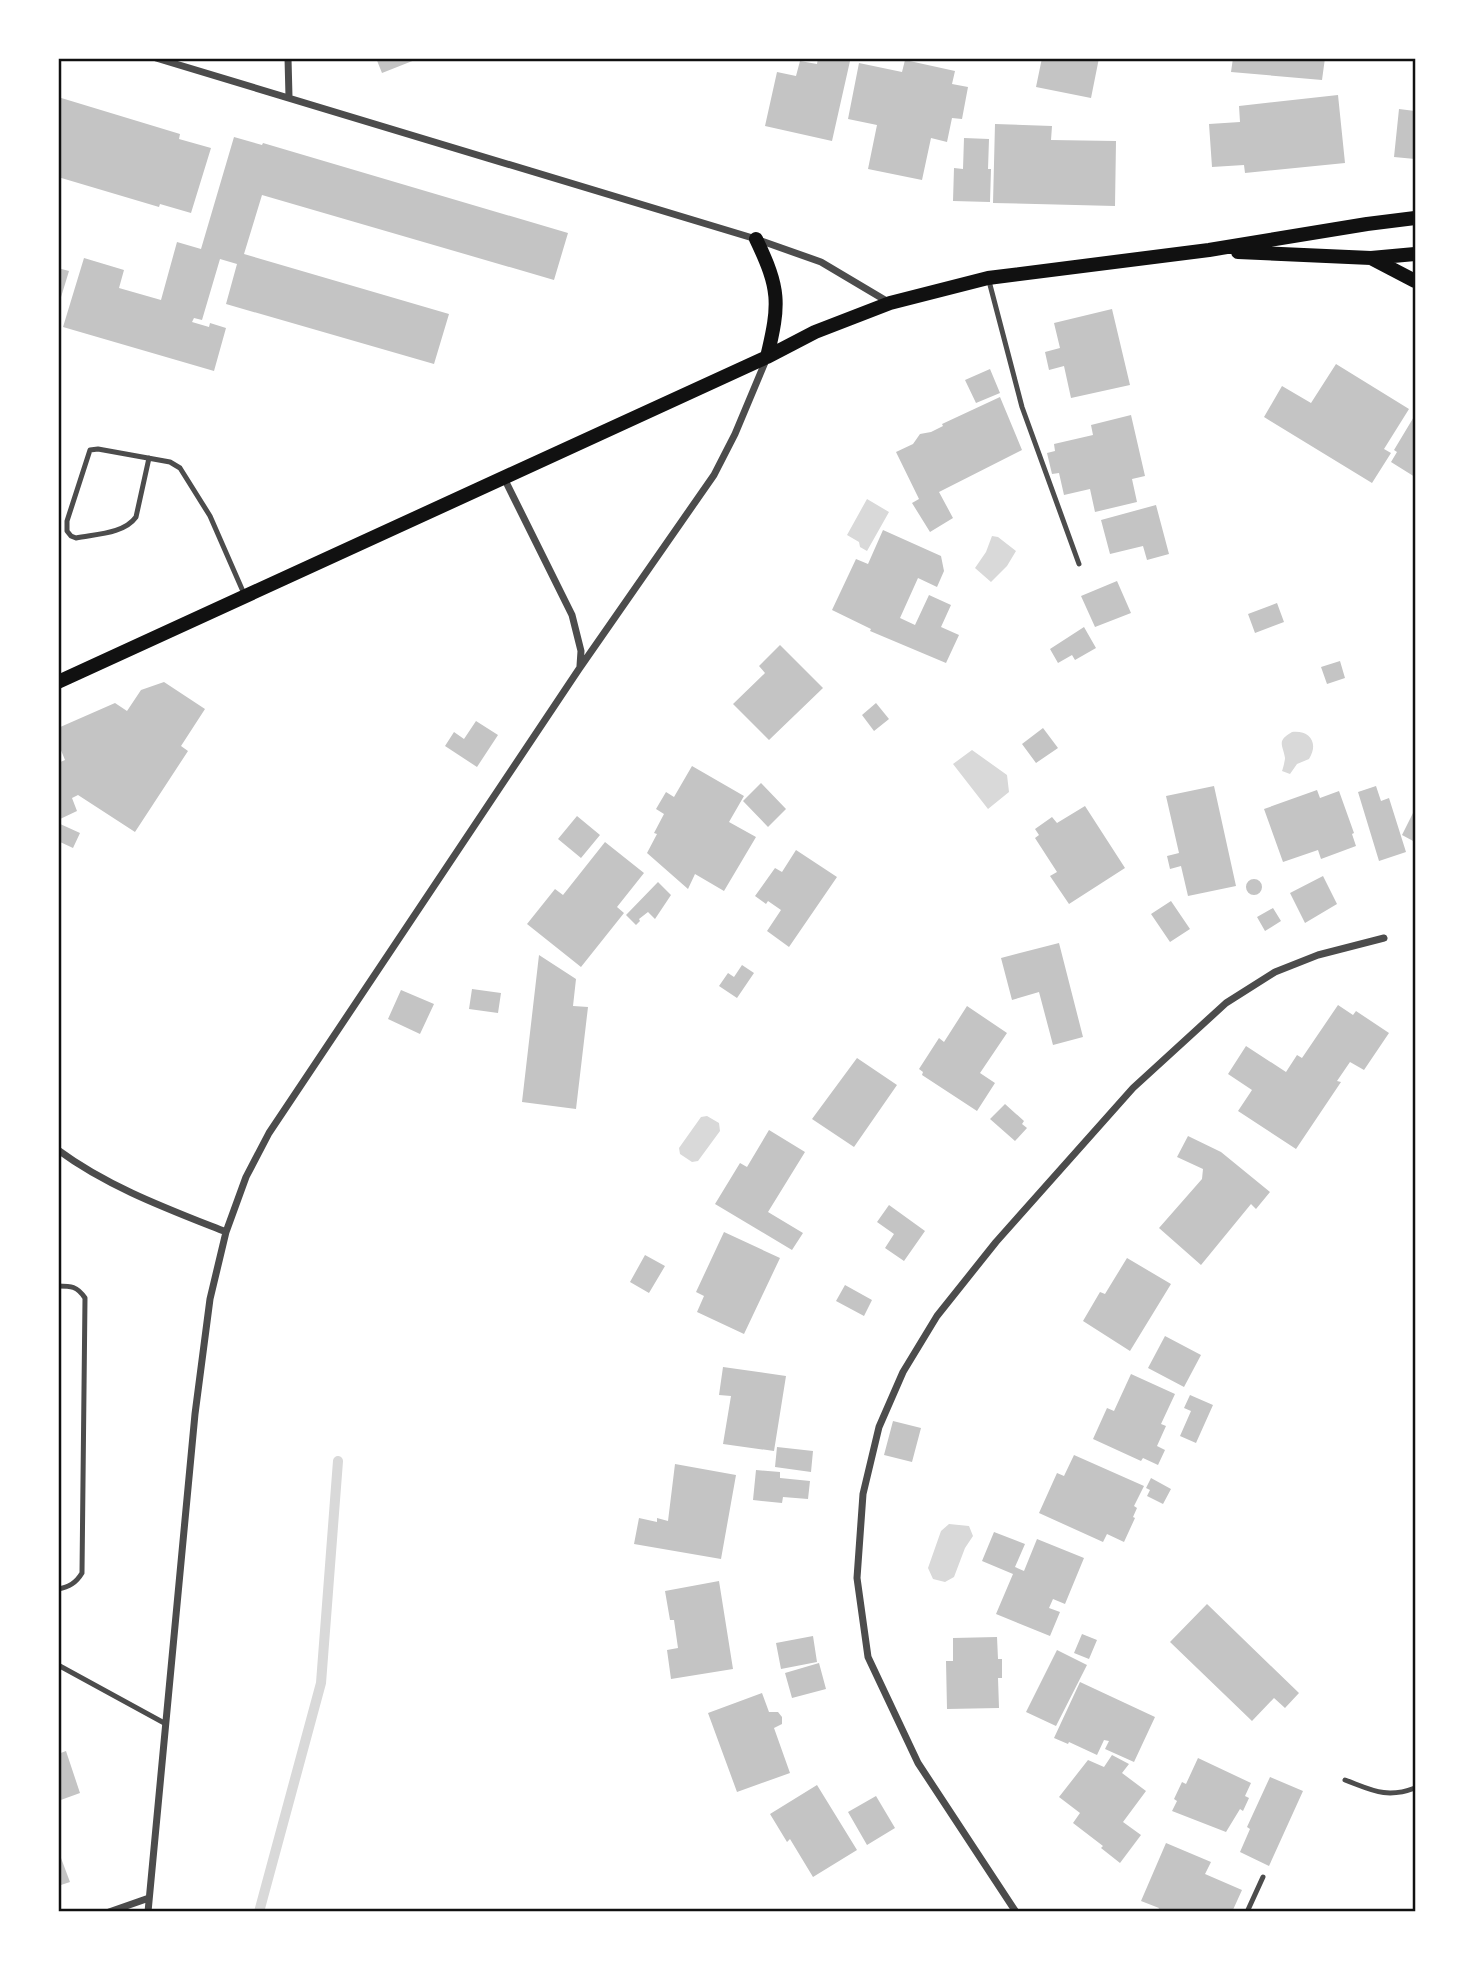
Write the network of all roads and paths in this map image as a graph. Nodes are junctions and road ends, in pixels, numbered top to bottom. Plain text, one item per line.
1 (156, 58) edge
2 (288, 58) edge
3 (289, 97) junction
4 (1415, 218) edge
5 (756, 239) junction
6 (1209, 250) junction
7 (1415, 254) edge
8 (1371, 258) junction
9 (988, 278) junction
10 (1415, 281) edge
11 (890, 303) junction
12 (767, 357) junction
13 (149, 458) junction
14 (503, 477) junction
15 (1079, 564) dead end
16 (245, 596) junction
17 (579, 669) junction
18 (58, 682) edge
19 (1384, 938) dead end
20 (58, 1150) edge
21 (226, 1232) junction
22 (58, 1286) edge
23 (58, 1589) edge
24 (58, 1665) edge
25 (166, 1724) junction
26 (1345, 1780) dead end
27 (1415, 1788) edge
28 (1264, 1877) dead end
29 (149, 1898) junction
30 (110, 1912) edge
31 (148, 1912) edge
32 (1016, 1912) edge
33 (1247, 1912) edge

1 - 3 street
2 - 3 street
3 - 5 street
4 - 6 main road
5 - 11 street
5 - 12 main road
6 - 8 main road
6 - 9 main road
7 - 8 main road
8 - 10 main road
9 - 11 main road
9 - 15 lane
11 - 12 main road
12 - 14 main road
12 - 17 street
13 - 13 lane
13 - 16 lane
14 - 16 main road
14 - 17 street
16 - 18 main road
17 - 21 street
19 - 32 street
20 - 21 street
21 - 25 street
22 - 23 lane
24 - 25 lane
25 - 29 street
26 - 27 lane
28 - 33 lane
29 - 30 street
29 - 31 street

